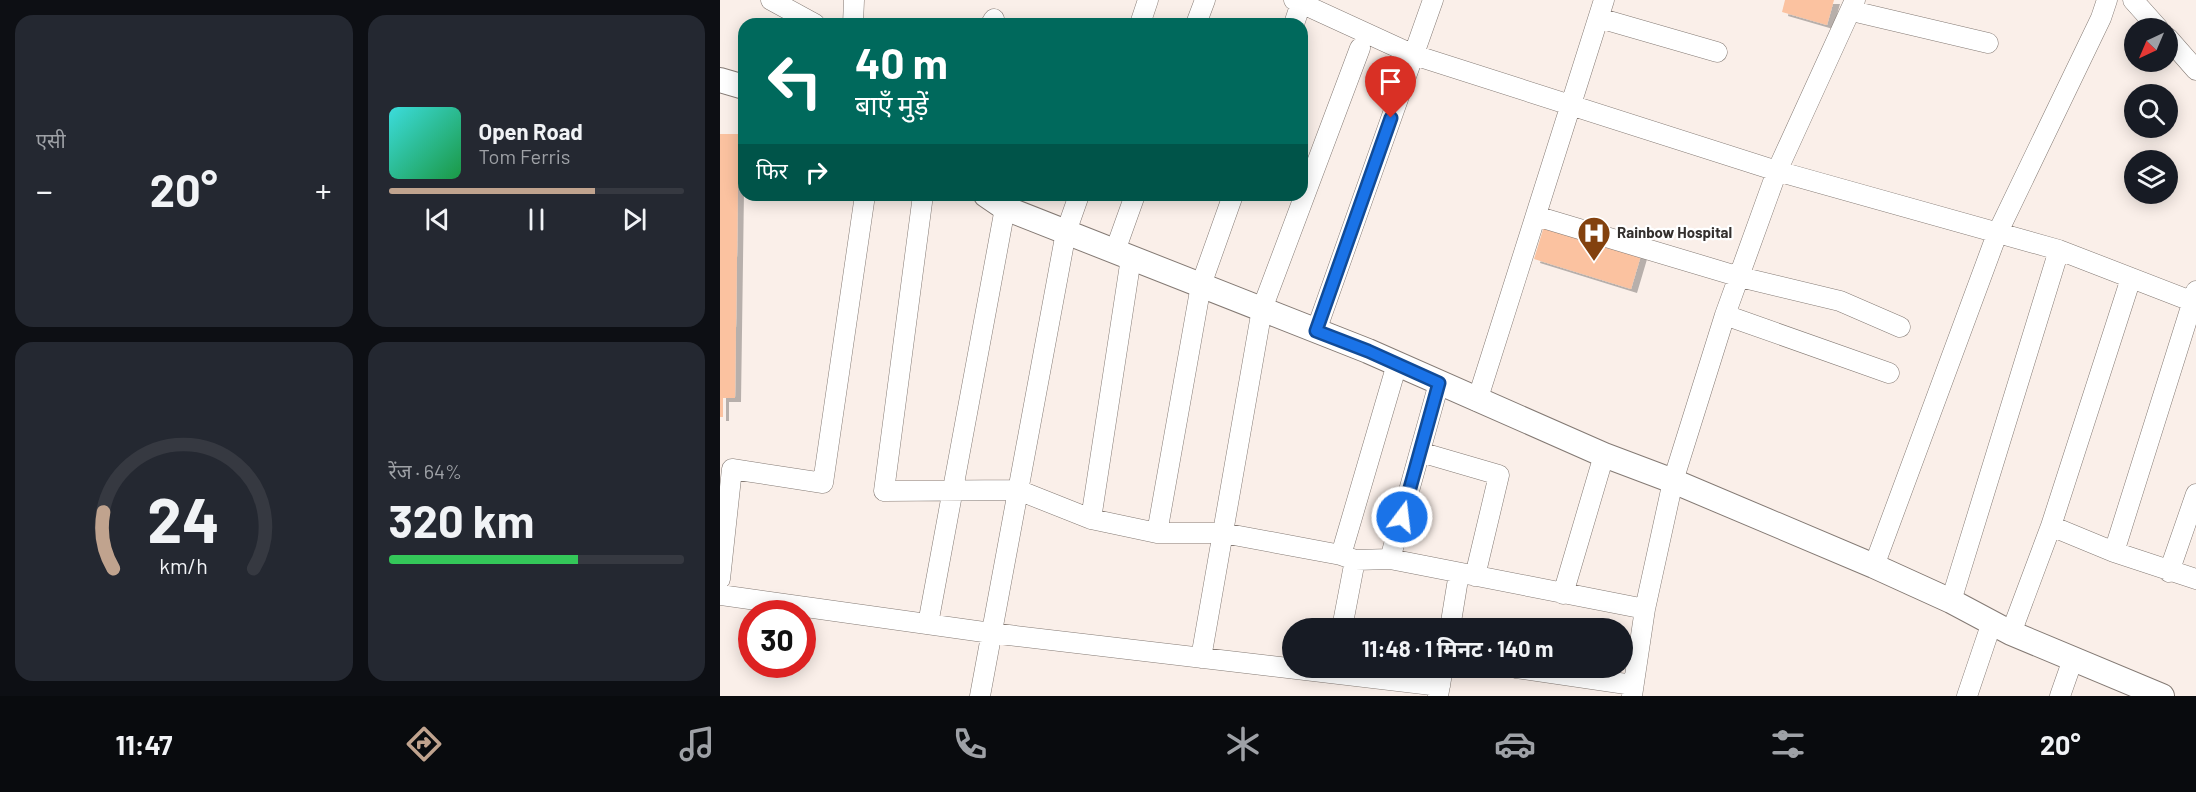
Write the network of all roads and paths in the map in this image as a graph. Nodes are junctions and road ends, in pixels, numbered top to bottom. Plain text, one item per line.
1 (771, 0) edge
2 (854, 0) edge
3 (1148, 0) edge
4 (1205, 0) edge
5 (1433, 0) edge
6 (2108, 0) edge
7 (2133, 0) edge
8 (1299, 1) edge
9 (1853, 5) edge
10 (1601, 9) edge
11 (803, 18) edge
12 (853, 18) edge
13 (1142, 18) edge
14 (1198, 18) edge
15 (1295, 18) edge
16 (2149, 18) edge
17 (1988, 43) dead end
18 (1360, 48) dead end
19 (2178, 49) edge
20 (1717, 52) dead end
21 (1414, 55) junction
22 (2196, 70) edge
23 (720, 80) edge
24 (738, 85) edge
25 (1571, 106) junction
26 (1777, 171) junction
27 (1308, 186) edge
28 (864, 201) edge
29 (922, 201) edge
30 (1001, 201) edge
31 (1005, 201) edge
32 (1077, 201) edge
33 (1134, 201) edge
34 (1231, 201) edge
35 (1303, 201) edge
36 (1536, 216) junction
37 (1066, 232) junction
38 (1997, 234) junction
39 (2059, 250) junction
40 (1123, 254) junction
41 (1740, 277) junction
42 (2131, 278) junction
43 (1201, 285) junction
44 (2195, 298) edge
45 (1262, 309) junction
46 (1725, 315) junction
47 (1900, 327) dead end
48 (1316, 331) junction
49 (1397, 364) junction
50 (1889, 373) dead end
51 (1439, 383) junction
52 (1477, 401) junction
53 (1420, 453) junction
54 (1604, 455) junction
55 (1673, 481) junction
56 (1017, 490) junction
57 (953, 491) junction
58 (2196, 494) edge
59 (1091, 519) junction
60 (2051, 526) junction
61 (1157, 533) junction
62 (1223, 533) junction
63 (2114, 552) junction
64 (1348, 557) junction
65 (1390, 559) junction
66 (1874, 566) junction
67 (2169, 572) junction
68 (1467, 575) junction
69 (720, 579) edge
70 (2196, 579) edge
71 (1563, 594) junction
72 (720, 595) edge
73 (1951, 601) junction
74 (1645, 609) junction
75 (1343, 618) edge
76 (1453, 618) edge
77 (928, 624) junction
78 (2002, 627) junction
79 (991, 633) junction
80 (1201, 658) junction
81 (2073, 659) junction
82 (1282, 666) edge
83 (1395, 678) edge
84 (1567, 678) edge
85 (1440, 683) edge
86 (1633, 691) edge
87 (980, 696) edge
88 (1967, 696) edge
89 (2060, 696) edge
90 (2162, 696) edge

1 - 11 street
2 - 12 street
3 - 13 street
4 - 14 street
5 - 21 street
6 - 38 street
7 - 16 street
8 - 15 street
8 - 21 street
9 - 17 street
9 - 26 street
10 - 20 street
10 - 25 street
18 - 27 street
19 - 22 street
21 - 25 street
21 - 48 street
23 - 24 street
25 - 26 street
25 - 36 street
26 - 38 street
26 - 41 street
28 - 69 street
29 - 57 street
30 - 57 street
31 - 37 street
32 - 37 street
33 - 40 street
34 - 43 street
35 - 45 street
36 - 41 street
36 - 52 street
37 - 40 street
37 - 56 street
38 - 39 street
38 - 66 street
39 - 42 street
39 - 73 street
40 - 43 street
40 - 59 street
41 - 46 street
41 - 47 street
42 - 44 street
42 - 60 street
43 - 45 street
43 - 61 street
44 - 63 street
45 - 48 street
45 - 62 street
46 - 50 street
46 - 55 street
48 - 49 street
49 - 51 street
49 - 64 street
51 - 52 street
51 - 53 street
52 - 54 street
53 - 65 street
53 - 68 street
54 - 55 street
54 - 71 street
55 - 66 street
55 - 74 street
56 - 57 street
56 - 59 street
56 - 79 street
57 - 77 street
58 - 67 street
59 - 61 street
60 - 63 street
60 - 78 street
61 - 62 street
62 - 64 street
62 - 80 street
63 - 67 street
64 - 65 street
64 - 75 street
65 - 68 street
66 - 73 street
67 - 70 street
68 - 71 street
68 - 76 street
71 - 74 street
72 - 77 street
73 - 78 street
74 - 86 street
77 - 79 street
78 - 81 street
78 - 88 street
79 - 80 street
79 - 87 street
80 - 82 street
81 - 89 street
81 - 90 street
83 - 85 street
84 - 86 street

